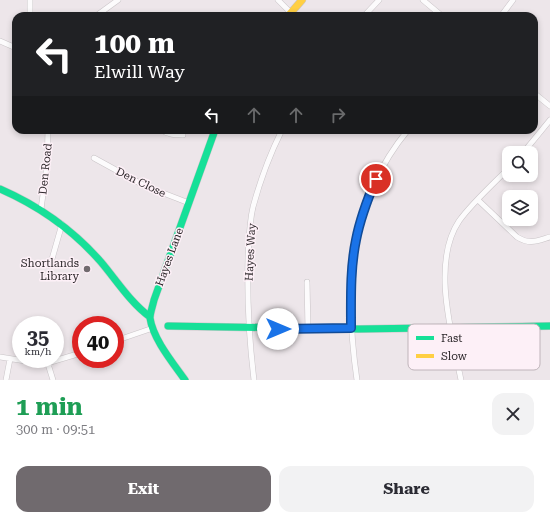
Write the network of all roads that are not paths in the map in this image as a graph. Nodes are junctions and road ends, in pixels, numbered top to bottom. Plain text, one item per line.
1 (30, 0) edge
2 (118, 0) edge
3 (278, 0) edge
4 (302, 0) edge
5 (379, 0) edge
6 (423, 0) edge
7 (513, 0) edge
8 (30, 12) edge
9 (102, 12) edge
10 (287, 12) edge
11 (291, 12) edge
12 (368, 12) edge
13 (437, 12) edge
14 (504, 12) edge
15 (0, 41) edge
16 (12, 46) edge
17 (538, 96) edge
18 (550, 106) edge
19 (550, 120) edge
20 (48, 134) edge
21 (170, 134) edge
22 (214, 134) edge
23 (280, 134) edge
24 (405, 134) edge
25 (183, 135) dead end
26 (529, 146) edge
27 (94, 158) dead end
28 (502, 175) edge
29 (0, 189) edge
30 (478, 200) junction
31 (189, 203) junction
32 (41, 209) junction
33 (62, 224) junction
34 (550, 237) edge
35 (50, 266) dead end
36 (307, 282) dead end
37 (150, 317) junction
38 (449, 324) edge
39 (168, 326) dead end
40 (540, 326) edge
41 (550, 326) edge
42 (153, 328) junction
43 (351, 328) junction
44 (248, 329) junction
45 (308, 329) junction
46 (408, 329) edge
47 (124, 339) edge
48 (0, 357) edge
49 (10, 359) joint
50 (49, 368) edge
51 (458, 370) edge
52 (6, 380) edge
53 (52, 380) edge
54 (185, 380) edge
55 (254, 380) edge
56 (358, 380) edge
57 (460, 380) edge

1 - 8 street
2 - 9 street
3 - 10 street
4 - 11 street
5 - 12 street
6 - 13 street
7 - 14 street
15 - 16 street
17 - 18 street
19 - 26 street
20 - 32 street, Den Road
21 - 25 street
22 - 31 street, Hayes Lane
23 - 44 street, Hayes Way
24 - 43 street
27 - 31 street, Den Close
28 - 30 street
29 - 32 street
30 - 34 street
30 - 38 street
31 - 37 street, Hayes Lane
32 - 33 street
33 - 35 street
33 - 37 street
36 - 45 street
37 - 42 street, Hayes Lane
39 - 44 street
40 - 41 street
42 - 47 street
42 - 54 street, Hayes Lane
43 - 45 street
43 - 46 street
43 - 56 street
44 - 45 street
44 - 55 street, Hayes Way
48 - 49 street
49 - 52 street
50 - 53 street
51 - 57 street

